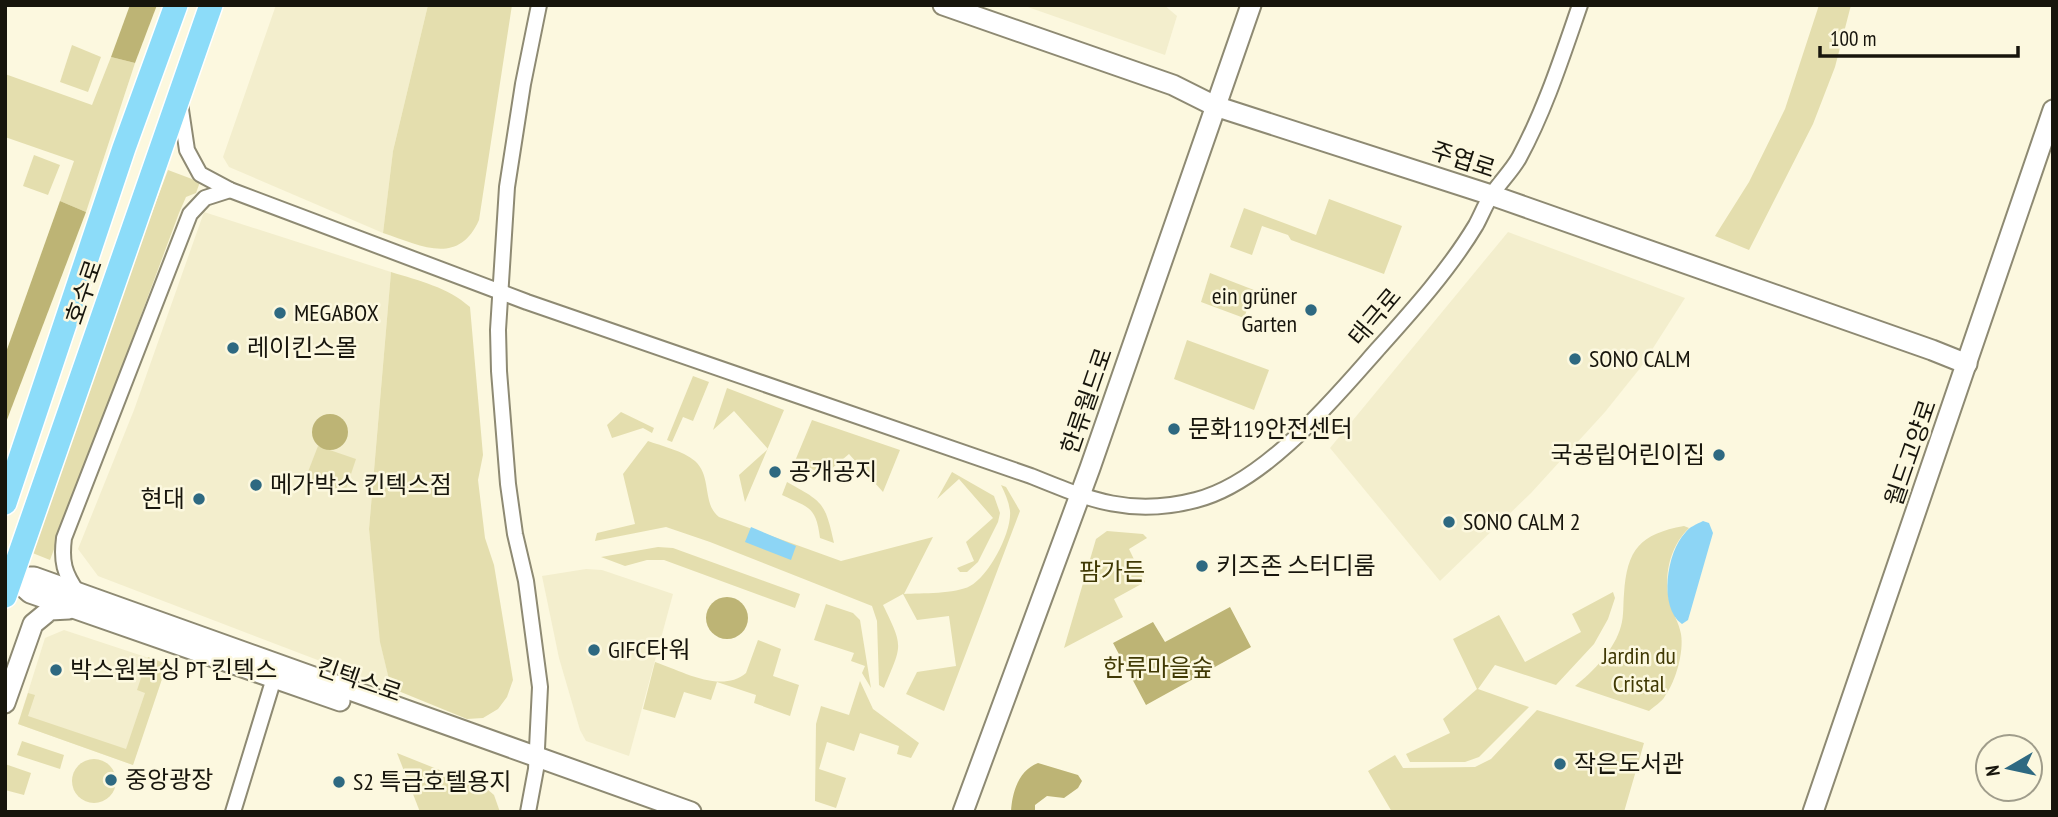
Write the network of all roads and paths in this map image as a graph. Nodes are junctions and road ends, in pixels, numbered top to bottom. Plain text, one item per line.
1 (176, 5) edge
2 (211, 5) edge
3 (539, 5) edge
4 (943, 5) edge
5 (1251, 5) edge
6 (1580, 5) edge
7 (180, 98) junction
8 (1215, 106) junction
9 (2053, 110) edge
10 (230, 190) junction
11 (1491, 195) junction
12 (499, 292) junction
13 (1967, 364) junction
14 (1079, 495) junction
15 (5, 503) edge
16 (8, 582) edge
17 (76, 601) junction
18 (274, 678) junction
19 (5, 703) edge
20 (536, 763) junction
21 (233, 812) edge
22 (528, 812) edge
23 (653, 812) edge
24 (691, 812) edge
25 (963, 812) edge
26 (1813, 812) edge

1 - 15 main road, 호수로
2 - 7 main road, 호수로
3 - 12 street
4 - 8 main road, 주엽로
5 - 8 main road, 한류월드로
6 - 11 street, 태극로
7 - 10 street, 태극로
7 - 16 main road, 호수로
8 - 11 main road, 주엽로
8 - 14 main road, 한류월드로
9 - 13 main road, 월드고양로
10 - 12 street, 태극로
10 - 17 street
11 - 13 main road, 주엽로
11 - 14 street, 태극로
12 - 14 street, 태극로
12 - 20 street
13 - 26 main road, 월드고양로
14 - 25 main road, 한류월드로
16 - 17 main road, 킨텍스로
17 - 18 main road, 킨텍스로
17 - 19 main road
17 - 20 main road, 킨텍스로
18 - 20 main road, 킨텍스로
18 - 21 street
20 - 22 street
20 - 23 main road, 킨텍스로
20 - 24 main road, 킨텍스로

